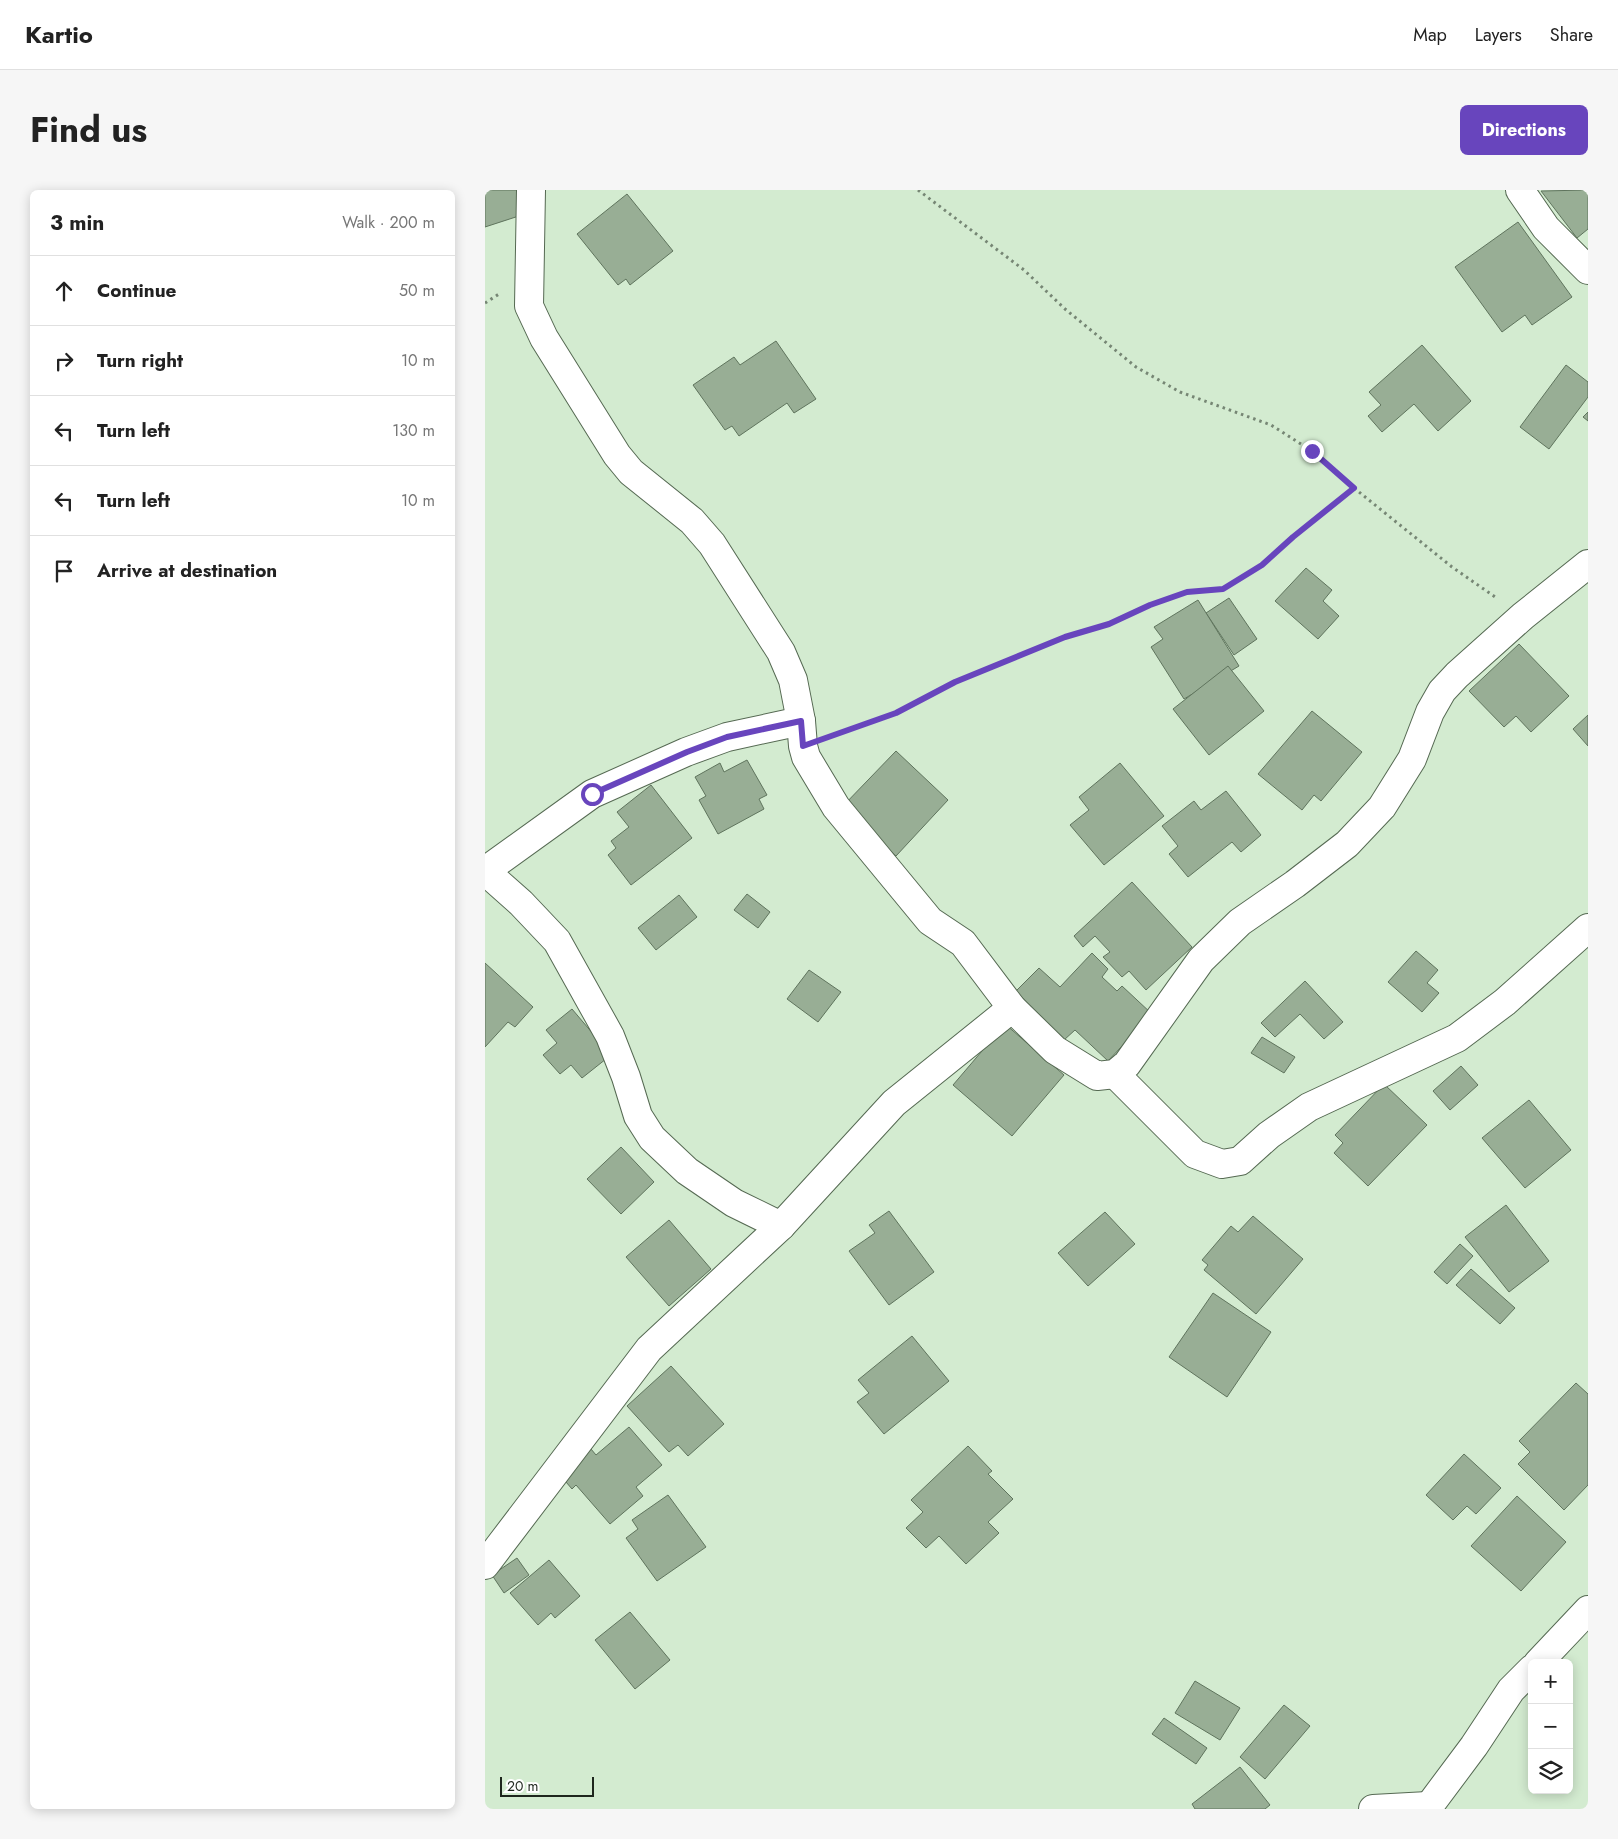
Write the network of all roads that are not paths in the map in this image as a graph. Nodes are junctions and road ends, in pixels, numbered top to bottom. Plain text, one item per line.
1 (531, 190) edge
2 (1519, 190) edge
3 (1588, 270) edge
4 (1588, 564) edge
5 (802, 734) junction
6 (485, 871) edge
7 (1588, 928) edge
8 (1012, 1008) junction
9 (1115, 1074) junction
10 (781, 1226) junction
11 (485, 1565) edge
12 (1588, 1610) edge
13 (1542, 1659) edge
14 (1528, 1673) edge
15 (1427, 1807) edge
16 (1373, 1809) edge

1 - 5 street
2 - 3 street
4 - 9 street
5 - 6 street
5 - 8 street
6 - 10 street
7 - 9 street
8 - 9 street
8 - 10 street
10 - 11 street
12 - 13 street
14 - 15 street
15 - 16 street

